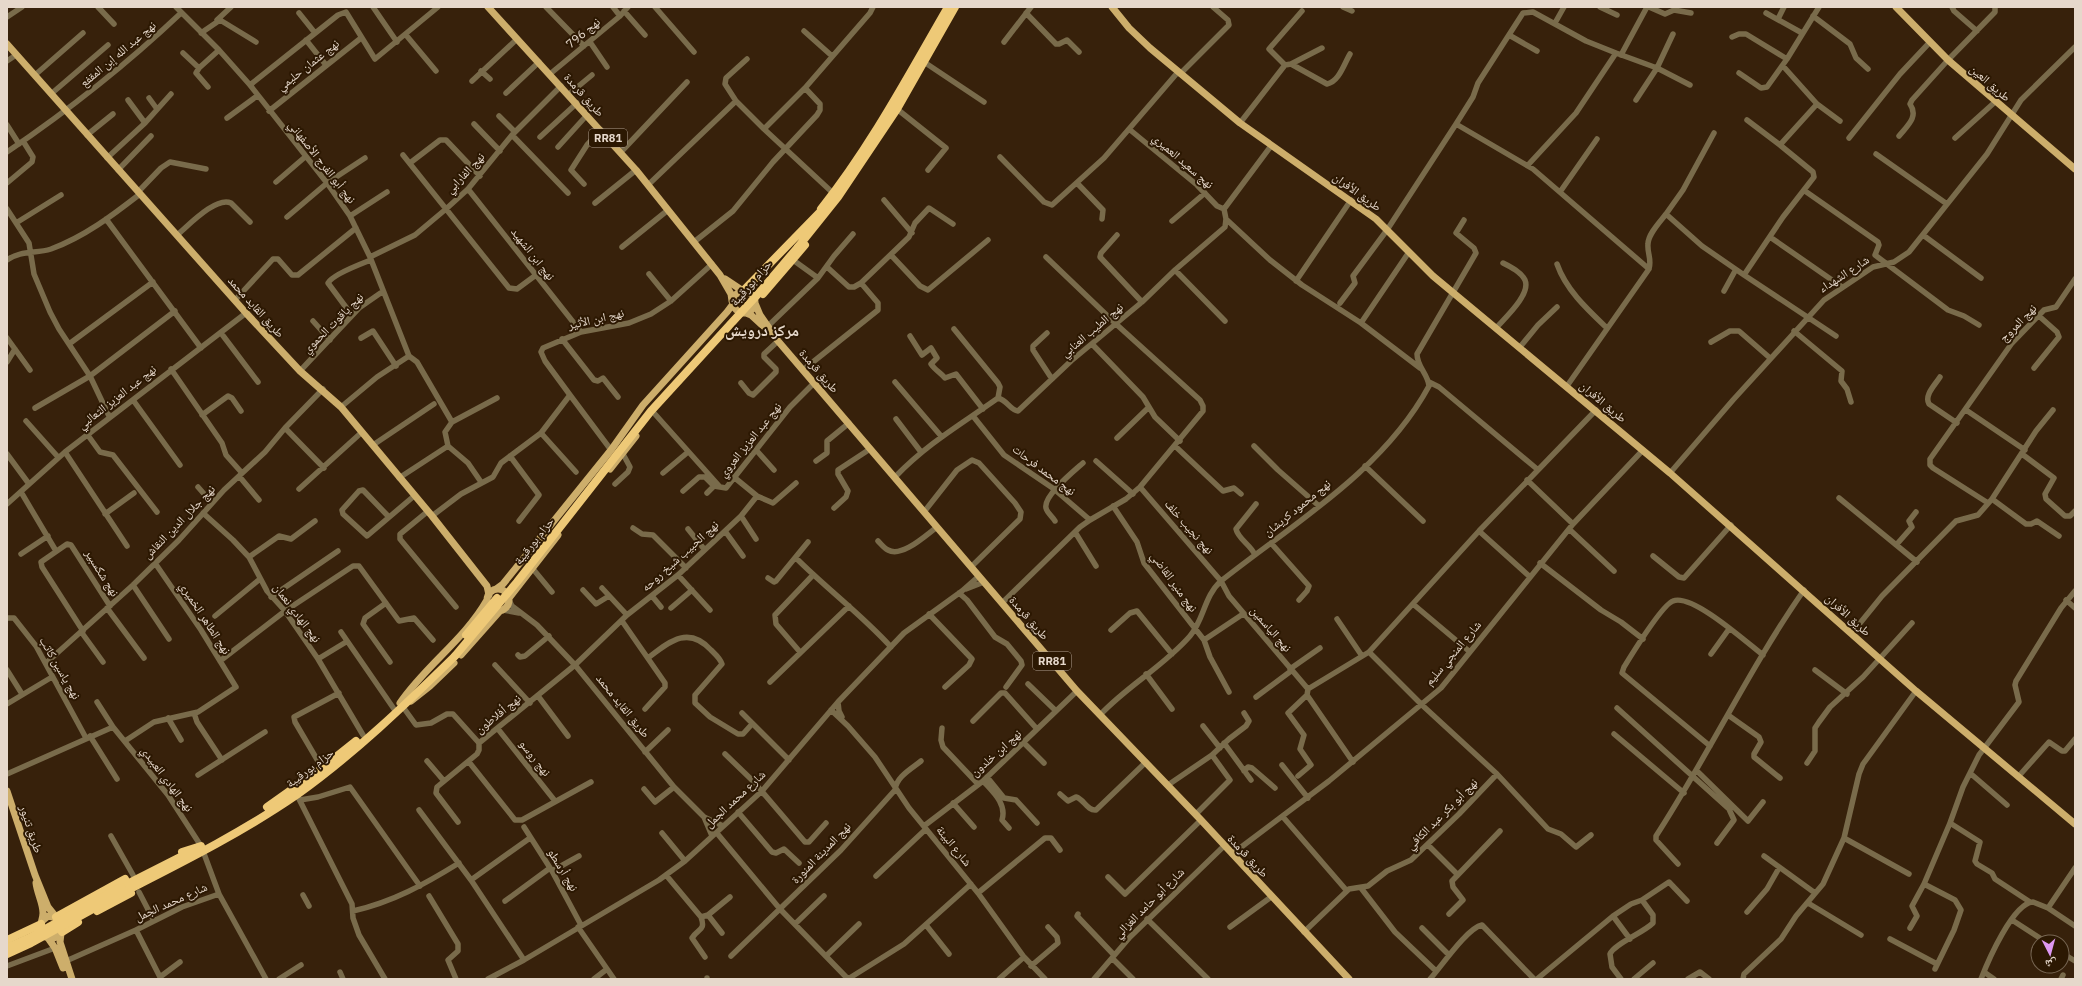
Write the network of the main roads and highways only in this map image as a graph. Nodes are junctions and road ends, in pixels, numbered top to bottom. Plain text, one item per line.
1 (488, 7) edge
2 (944, 7) edge
3 (948, 7) edge
4 (955, 7) edge
5 (960, 7) edge
6 (1112, 7) edge
7 (1896, 7) edge
8 (7, 44) edge
9 (925, 56) junction
10 (2075, 169) edge
11 (821, 214) junction
12 (720, 275) junction
13 (743, 291) junction
14 (732, 303) junction
15 (755, 303) junction
16 (745, 313) junction
17 (769, 328) junction
18 (665, 381) junction
19 (674, 391) junction
20 (579, 488) junction
21 (589, 496) junction
22 (486, 586) junction
23 (496, 589) junction
24 (488, 597) junction
25 (509, 599) junction
26 (501, 610) junction
27 (401, 705) junction
28 (7, 793) edge
29 (2075, 824) edge
30 (202, 848) junction
31 (35, 875) junction
32 (122, 890) junction
33 (56, 917) junction
34 (42, 922) junction
35 (62, 932) junction
36 (48, 938) junction
37 (7, 940) edge
38 (7, 948) edge
39 (7, 956) edge
40 (67, 979) edge
41 (72, 979) edge
42 (1349, 979) edge

1 - 12 main road, طريق قرمدة / RR81
2 - 9 highway
3 - 9 highway, حزام بورقيبة
4 - 9 highway, حزام بورقيبة
5 - 9 highway
6 - 29 main road, طريق الأفران
7 - 10 main road, طريق العين
8 - 22 main road, طريق القايد محمد
9 - 11 highway, حزام بورقيبة
9 - 11 highway, حزام بورقيبة
11 - 13 highway
11 - 15 highway
11 - 27 highway, حزام بورقيبة, bridge
12 - 13 main road, طريق قرمدة / RR81
12 - 14 main road, طريق قرمدة / RR81
13 - 14 main road
13 - 15 main road, RR81
14 - 16 main road, RR81
14 - 18 main road, حزام بورقيبة
15 - 16 main road
15 - 17 main road, طريق قرمدة / RR81
16 - 17 main road, طريق قرمدة / RR81
16 - 19 main road, حزام بورقيبة
17 - 42 main road, طريق قرمدة / RR81
18 - 19 main road
18 - 20 main road, حزام بورقيبة
19 - 21 main road, حزام بورقيبة
20 - 21 main road
20 - 23 main road, حزام بورقيبة
21 - 25 main road, حزام بورقيبة
22 - 23 main road, طريق القايد محمد
22 - 24 main road, طريق القايد محمد
23 - 24 main road
23 - 25 main road
24 - 26 main road
24 - 27 main road
25 - 26 main road
26 - 27 main road
27 - 30 highway, حزام بورقيبة
27 - 30 highway, حزام بورقيبة
28 - 31 main road, طريق تنيور
30 - 32 highway, حزام بورقيبة
30 - 33 highway
30 - 35 highway
31 - 33 main road, طريق تنيور
31 - 34 main road, طريق تنيور
32 - 38 highway, حزام بورقيبة, bridge
32 - 39 highway, حزام بورقيبة, bridge
33 - 34 main road
33 - 35 main road
34 - 36 main road
34 - 37 highway
35 - 36 main road
35 - 41 main road
36 - 39 highway
36 - 40 main road

